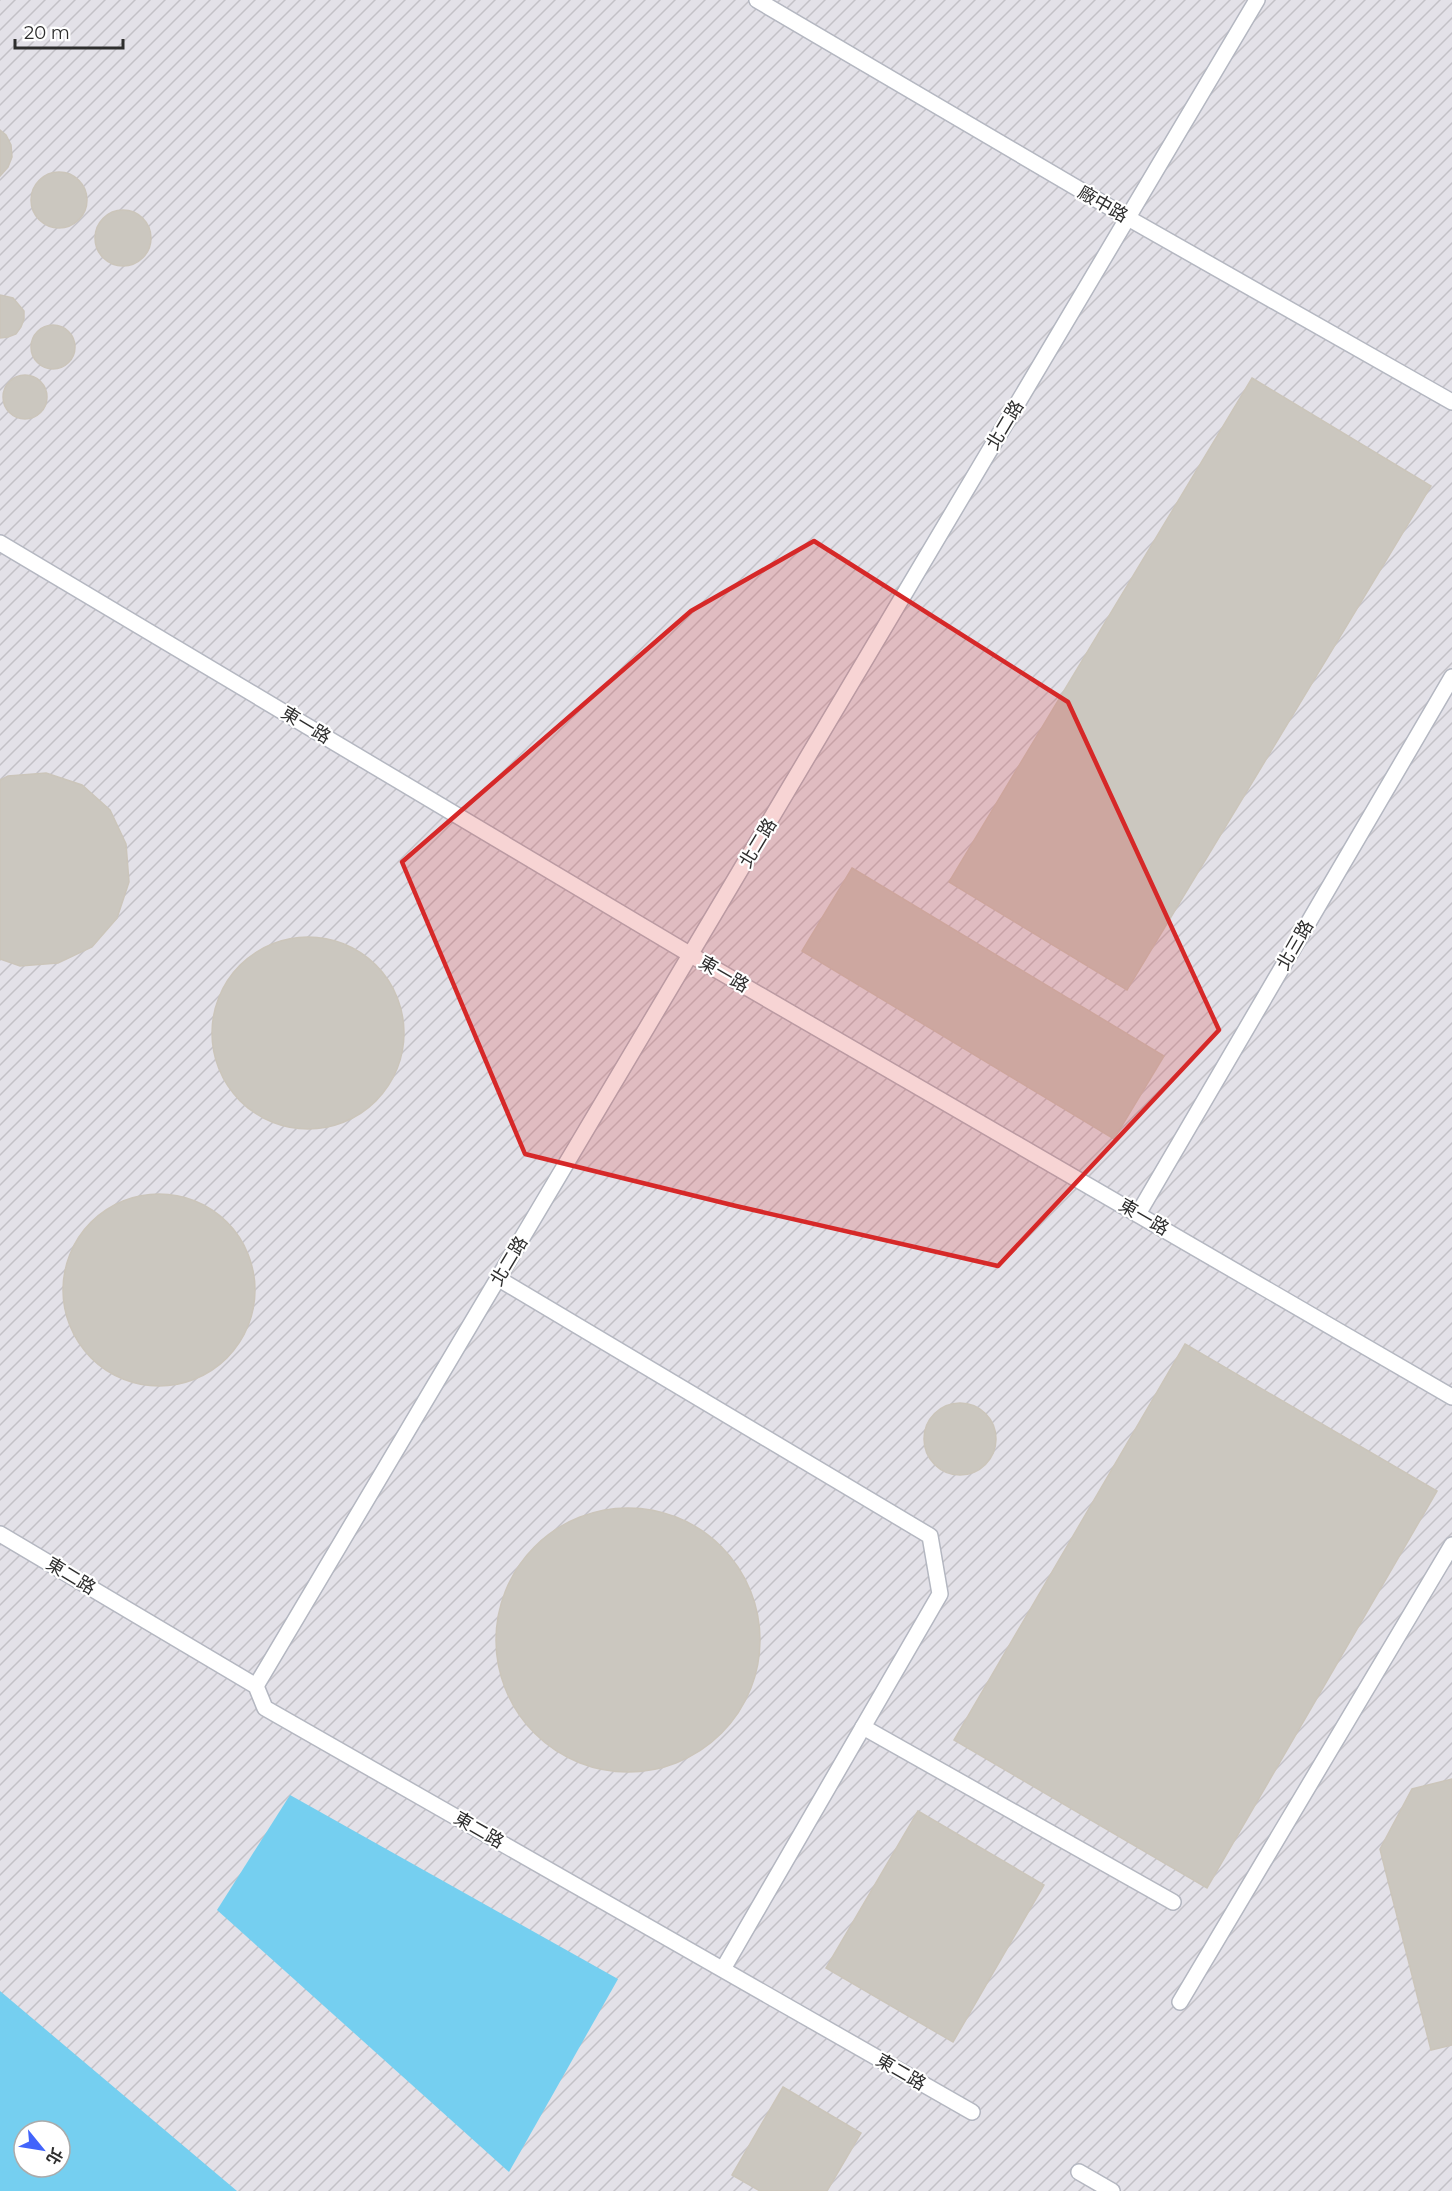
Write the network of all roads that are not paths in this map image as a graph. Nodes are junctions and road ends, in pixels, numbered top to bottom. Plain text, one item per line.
1 (757, 0) edge
2 (1257, 0) edge
3 (1128, 218) junction
4 (1452, 402) edge
5 (0, 543) edge
6 (1452, 677) edge
7 (692, 955) junction
8 (1138, 1214) junction
9 (499, 1279) junction
10 (1452, 1397) edge
11 (0, 1534) edge
12 (1452, 1545) edge
13 (256, 1686) junction
14 (863, 1727) junction
15 (1173, 1902) dead end
16 (723, 1969) junction
17 (1180, 2002) dead end
18 (972, 2112) dead end
19 (1079, 2172) dead end
20 (1112, 2191) edge

1 - 3 lane, 廠中路
2 - 3 lane, 北二路
3 - 4 lane, 廠中路
3 - 7 lane, 北二路
5 - 7 lane, 東一路
6 - 8 lane, 北三路
7 - 8 lane, 東一路
7 - 9 lane, 北二路
8 - 10 lane, 東一路
9 - 13 lane, 北二路
9 - 14 lane
11 - 13 lane, 東二路
12 - 17 lane
13 - 16 lane, 東二路
14 - 15 lane
14 - 16 lane
16 - 18 lane, 東二路
19 - 20 lane

